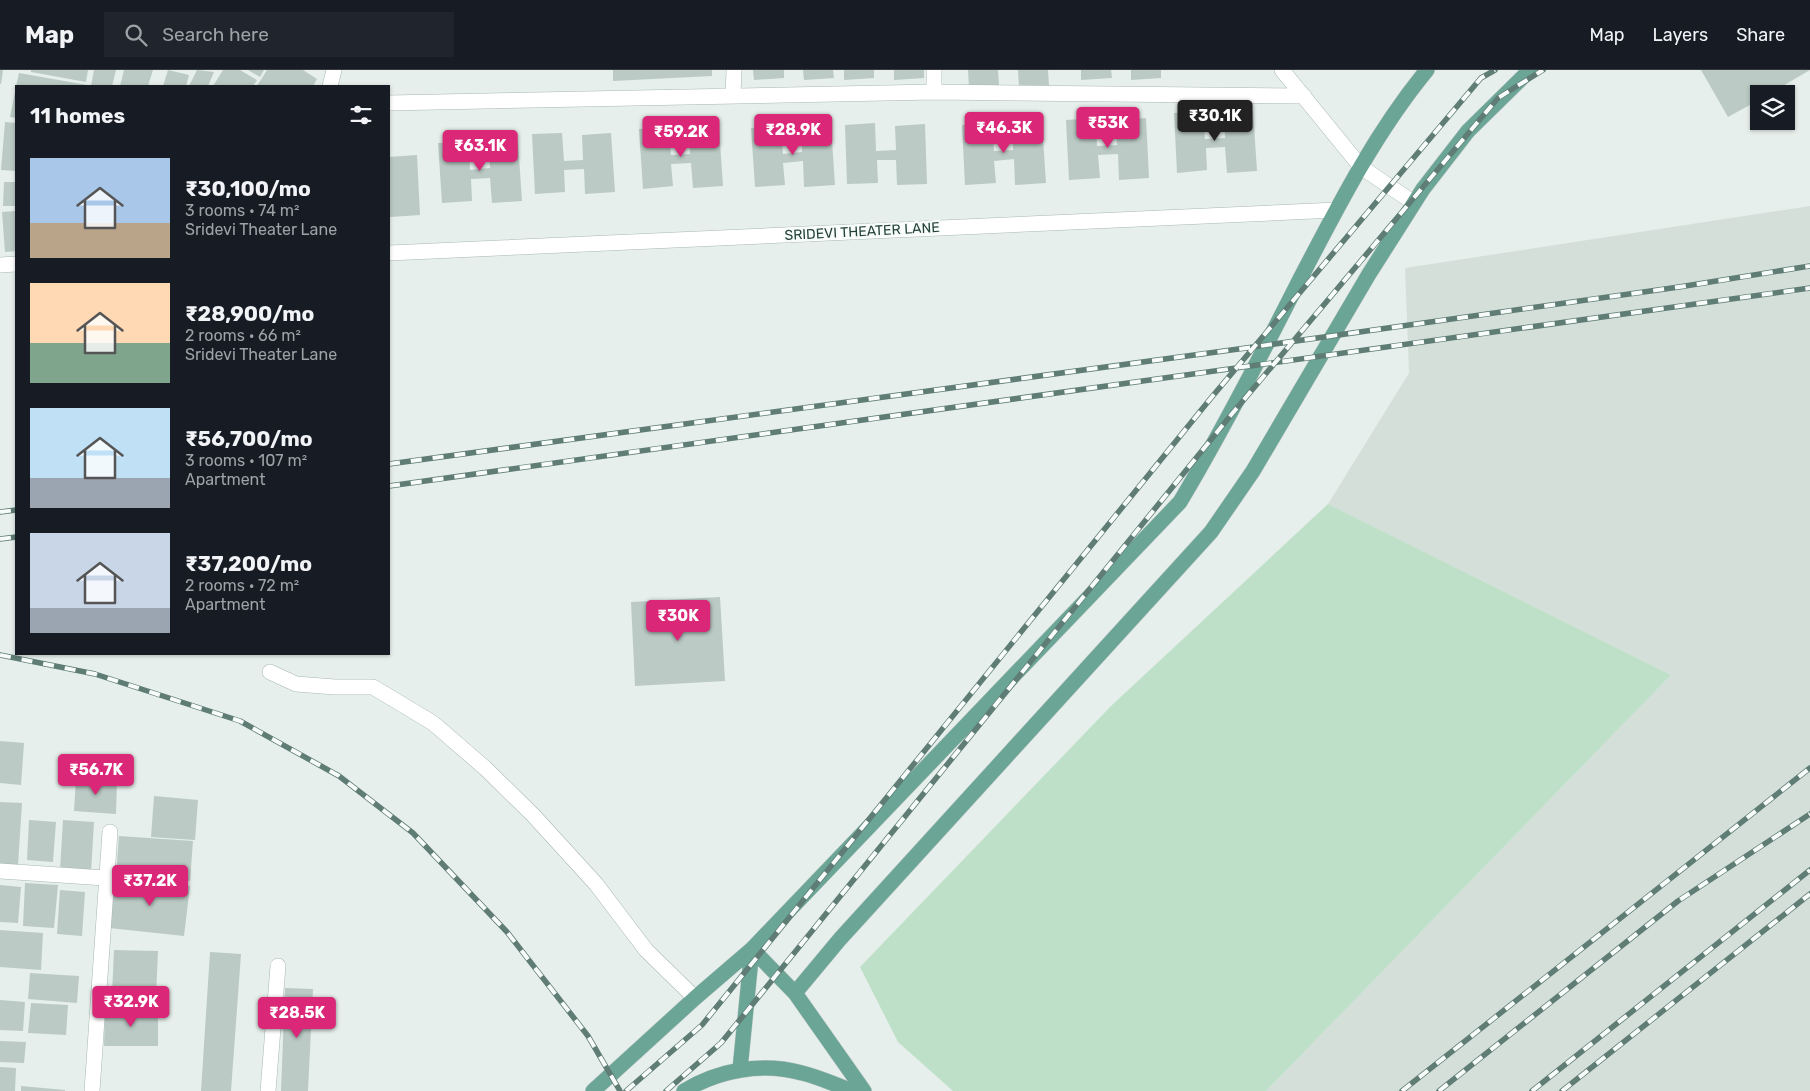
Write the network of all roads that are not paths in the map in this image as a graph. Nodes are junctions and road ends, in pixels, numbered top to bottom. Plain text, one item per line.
1 (334, 70) edge
2 (734, 70) edge
3 (934, 70) edge
4 (1282, 70) edge
5 (1427, 70) edge
6 (1530, 70) edge
7 (330, 85) edge
8 (934, 92) junction
9 (733, 96) junction
10 (1304, 96) junction
11 (390, 103) edge
12 (1361, 167) junction
13 (1414, 203) junction
14 (1336, 210) junction
15 (390, 253) edge
16 (15, 264) edge
17 (0, 265) edge
18 (270, 672) dead end
19 (110, 832) dead end
20 (0, 871) edge
21 (106, 878) junction
22 (752, 949) junction
23 (278, 966) dead end
24 (795, 994) junction
25 (695, 998) junction
26 (740, 1069) junction
27 (92, 1091) edge
28 (268, 1091) edge
29 (593, 1091) edge
30 (684, 1091) edge
31 (852, 1091) edge
32 (864, 1091) edge

1 - 7 street
2 - 9 street
3 - 8 street
4 - 10 street
5 - 12 main road
6 - 13 main road
8 - 9 street
8 - 10 street
9 - 11 street
10 - 12 street
12 - 13 street
12 - 14 main road
13 - 24 main road
14 - 15 street, SRIDEVI THEATER LANE
14 - 22 main road
16 - 17 street
18 - 25 street
19 - 21 street
20 - 21 street
21 - 27 street
22 - 24 main road
22 - 25 main road
22 - 26 main road
23 - 28 street
24 - 32 main road
25 - 29 main road
26 - 30 main road
26 - 31 main road

